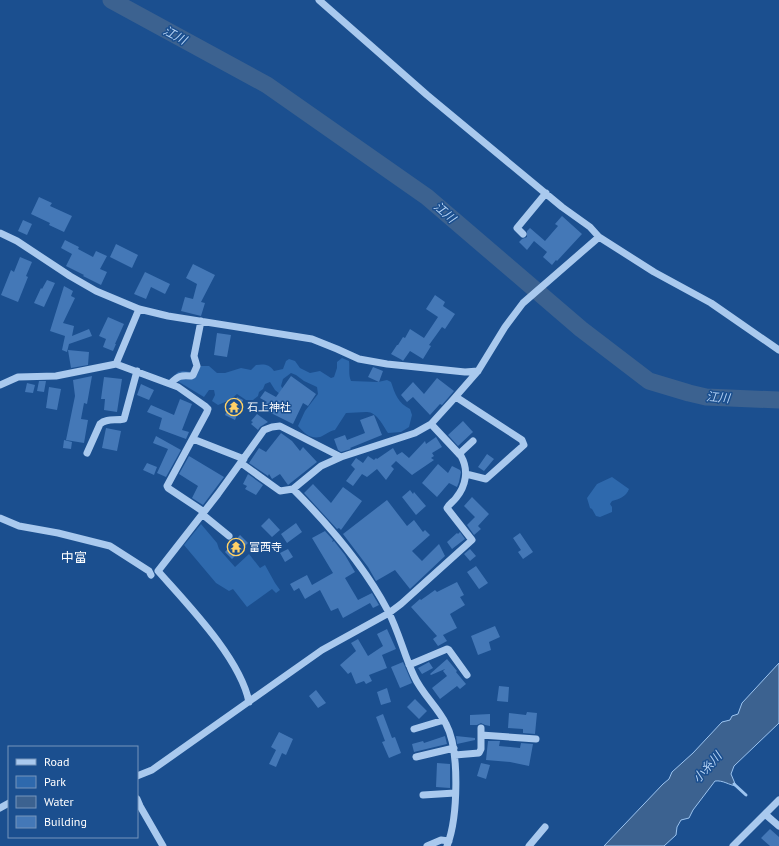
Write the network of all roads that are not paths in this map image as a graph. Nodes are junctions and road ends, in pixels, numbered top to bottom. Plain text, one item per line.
1 (319, 0) edge
2 (546, 193) junction
3 (0, 233) edge
4 (523, 234) dead end
5 (599, 237) junction
6 (139, 309) junction
7 (201, 322) junction
8 (779, 350) edge
9 (116, 364) junction
10 (137, 371) junction
11 (478, 371) junction
12 (171, 384) junction
13 (0, 385) edge
14 (456, 397) junction
15 (430, 424) junction
16 (192, 439) junction
17 (473, 441) dead end
18 (87, 453) dead end
19 (459, 454) junction
20 (341, 457) junction
21 (242, 461) junction
22 (466, 474) junction
23 (293, 490) junction
24 (203, 513) junction
25 (0, 518) edge
26 (229, 536) dead end
27 (151, 576) dead end
28 (389, 613) junction
29 (409, 665) junction
30 (466, 675) dead end
31 (249, 702) junction
32 (444, 720) junction
33 (414, 730) dead end
34 (536, 739) dead end
35 (454, 752) junction
36 (416, 756) dead end
37 (138, 776) edge
38 (455, 793) junction
39 (422, 795) dead end
40 (779, 800) edge
41 (138, 801) edge
42 (765, 814) junction
43 (779, 826) edge
44 (545, 827) dead end
45 (448, 844) edge
46 (163, 846) edge
47 (427, 846) edge
48 (529, 846) edge
49 (733, 846) edge

1 - 2 street
2 - 4 street
2 - 5 street
3 - 6 street
5 - 8 street
5 - 11 street
6 - 7 street
6 - 9 street
7 - 11 street
7 - 12 street
9 - 10 street
9 - 13 street
10 - 12 street
10 - 18 street
11 - 14 street
12 - 16 street
14 - 15 street
14 - 22 street
15 - 19 street
15 - 20 street
16 - 21 street
16 - 24 street
17 - 19 street
19 - 22 street
20 - 21 street
20 - 23 street
21 - 23 street
21 - 24 street
22 - 28 street
23 - 28 street
24 - 26 street
24 - 31 street
25 - 27 street
28 - 29 street
28 - 31 street
29 - 30 street
29 - 32 street
31 - 37 street
32 - 33 street
32 - 35 street
34 - 35 street
35 - 36 street
35 - 38 street
38 - 39 street
38 - 45 street
40 - 42 street
41 - 46 street
42 - 43 street
42 - 49 street
44 - 48 street
45 - 47 street

